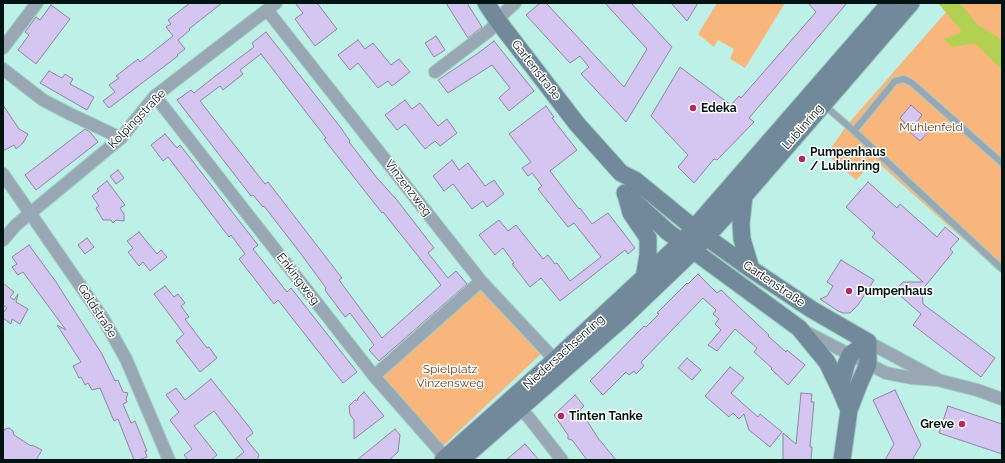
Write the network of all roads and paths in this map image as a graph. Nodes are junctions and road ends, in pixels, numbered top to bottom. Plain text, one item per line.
1 (37, 3) edge
2 (486, 3) edge
3 (515, 3) edge
4 (890, 3) edge
5 (911, 3) edge
6 (271, 6) edge
7 (498, 21) junction
8 (3, 48) edge
9 (3, 69) edge
10 (436, 72) dead end
11 (155, 96) junction
12 (823, 104) junction
13 (854, 131) junction
14 (121, 138) junction
15 (1002, 163) edge
16 (621, 173) junction
17 (3, 174) edge
18 (625, 193) junction
19 (744, 196) junction
20 (31, 212) junction
21 (701, 233) junction
22 (3, 240) edge
23 (688, 246) junction
24 (751, 269) junction
25 (1002, 269) edge
26 (644, 278) junction
27 (481, 281) junction
28 (799, 328) junction
29 (868, 342) junction
30 (850, 355) junction
31 (555, 360) junction
32 (868, 364) junction
33 (374, 376) junction
34 (938, 380) junction
35 (840, 388) junction
36 (1002, 399) edge
37 (520, 408) junction
38 (848, 410) junction
39 (450, 459) edge
40 (169, 460) edge
41 (562, 460) edge
42 (842, 460) edge

1 - 8 street
2 - 7 main road, Gartenstraße
3 - 7 street
4 - 21 main road, Lublinring
5 - 12 main road, Lublinring
6 - 11 street, Kolpingstraße
6 - 27 street, Vinzenzweg
7 - 10 street
7 - 16 main road, Gartenstraße
9 - 14 street
11 - 14 street, Kolpingstraße
11 - 33 street, Enkingweg
12 - 13 lane
12 - 19 main road, Lublinring
13 - 15 lane
13 - 25 lane
14 - 20 street, Kolpingstraße
16 - 18 main road
16 - 21 main road, Gartenstraße
17 - 20 street, Goldstraße
18 - 23 main road, Gartenstraße
18 - 26 main road
19 - 21 main road, Lublinring
19 - 24 main road
20 - 22 street, Kolpingstraße
20 - 40 street, Goldstraße
21 - 23 main road, Lublinring
21 - 24 main road, Gartenstraße
23 - 26 main road, Niedersachsenring
23 - 28 main road, Gartenstraße
23 - 37 main road, Niedersachsenring
24 - 29 main road, Gartenstraße
26 - 31 main road, Niedersachsenring
27 - 31 street, Vinzenzweg
27 - 33 street
28 - 30 street, Gartenstraße
28 - 35 main road, Gartenstraße
29 - 30 main road
29 - 32 main road
29 - 34 street, Gartenstraße
30 - 32 street, Gartenstraße
30 - 35 main road
31 - 39 main road, Niedersachsenring
32 - 34 street, Gartenstraße
32 - 38 main road
33 - 39 street, Enkingweg
34 - 36 street, Gartenstraße
35 - 38 main road, Gartenstraße
37 - 39 main road, Niedersachsenring
37 - 41 street
38 - 42 main road

